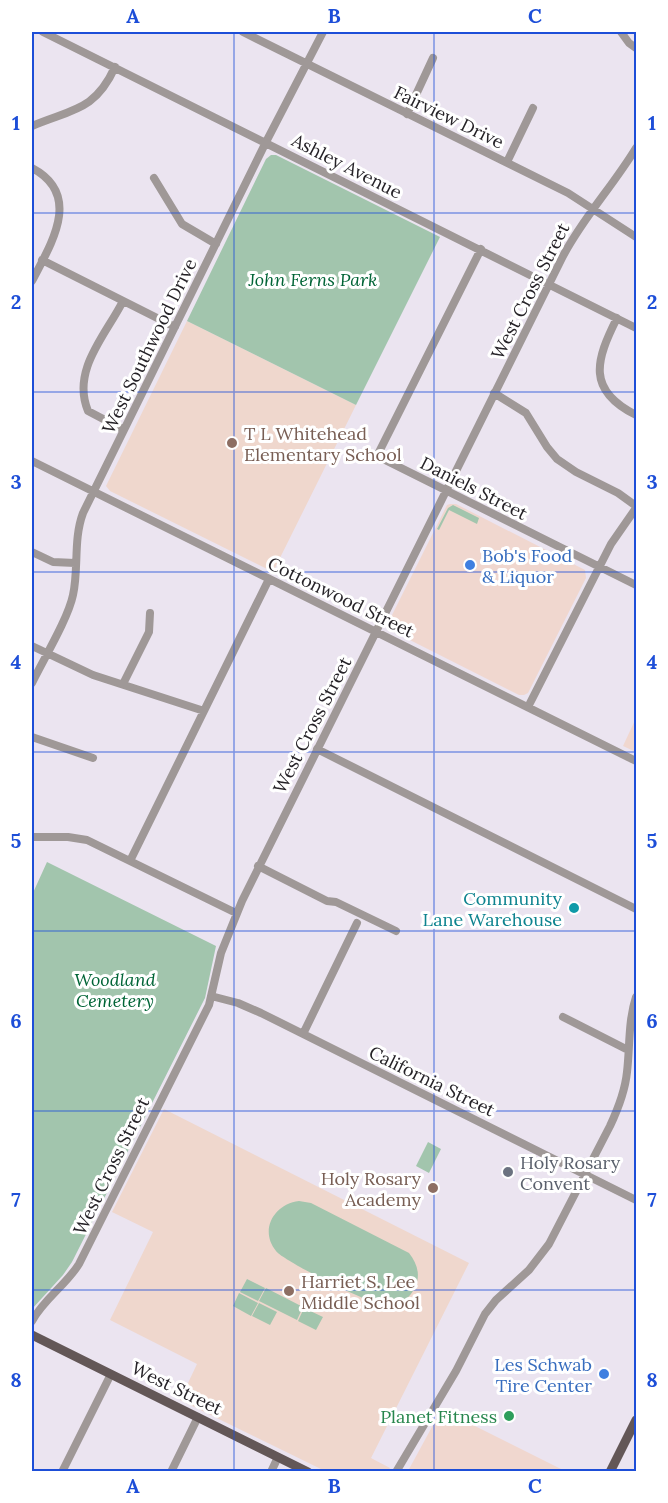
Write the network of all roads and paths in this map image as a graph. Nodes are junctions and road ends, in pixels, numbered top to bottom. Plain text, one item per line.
1 (43, 32) edge
2 (243, 32) edge
3 (323, 32) edge
4 (621, 32) edge
5 (636, 48) edge
6 (433, 58) dead end
7 (306, 63) junction
8 (115, 67) junction
9 (533, 108) dead end
10 (407, 114) junction
11 (32, 126) edge
12 (266, 142) junction
13 (636, 148) edge
14 (507, 162) junction
15 (32, 168) edge
16 (154, 178) dead end
17 (593, 210) junction
18 (636, 237) edge
19 (216, 244) junction
20 (481, 249) junction
21 (42, 260) junction
22 (32, 281) edge
23 (549, 283) junction
24 (123, 301) junction
25 (617, 318) junction
26 (176, 327) junction
27 (636, 328) edge
28 (494, 393) junction
29 (636, 415) edge
30 (124, 430) junction
31 (32, 461) edge
32 (446, 491) junction
33 (93, 492) junction
34 (636, 507) edge
35 (32, 552) edge
36 (75, 563) junction
37 (599, 567) junction
38 (270, 579) junction
39 (636, 585) edge
40 (150, 613) dead end
41 (376, 631) junction
42 (32, 646) edge
43 (47, 654) junction
44 (32, 683) edge
45 (123, 684) junction
46 (528, 707) junction
47 (204, 711) junction
48 (32, 737) edge
49 (317, 749) junction
50 (93, 758) dead end
51 (636, 761) edge
52 (32, 837) edge
53 (130, 861) junction
54 (258, 866) junction
55 (636, 909) edge
56 (236, 913) junction
57 (357, 923) dead end
58 (396, 931) dead end
59 (211, 996) junction
60 (636, 997) edge
61 (563, 1017) dead end
62 (303, 1034) junction
63 (628, 1050) junction
64 (585, 1174) junction
65 (636, 1200) edge
66 (32, 1321) edge
67 (32, 1335) edge
68 (111, 1374) junction
69 (198, 1417) junction
70 (636, 1420) edge
71 (278, 1457) junction
72 (62, 1472) edge
73 (171, 1472) edge
74 (271, 1472) edge
75 (308, 1472) edge
76 (396, 1472) edge
77 (610, 1472) edge

1 - 8 street, Ashley Avenue
2 - 7 street, Fairview Drive
3 - 7 street, West Southwood Drive
4 - 5 street
6 - 10 street
7 - 10 street, Fairview Drive
7 - 12 street, West Southwood Drive
8 - 11 street
8 - 12 street, Ashley Avenue
9 - 14 street
10 - 14 street, Fairview Drive
12 - 19 street, West Southwood Drive
12 - 20 street, Ashley Avenue
13 - 17 street, West Cross Street
14 - 17 street, Fairview Drive
15 - 21 street
16 - 19 street
17 - 18 street, Fairview Drive
17 - 23 street, West Cross Street
19 - 26 street, West Southwood Drive
20 - 23 street, Ashley Avenue
20 - 32 street, Daniels Street
21 - 22 street
21 - 24 street
23 - 25 street, Ashley Avenue
23 - 28 street, West Cross Street
24 - 26 street
24 - 30 street
25 - 27 street, Ashley Avenue
25 - 29 street
26 - 30 street, West Southwood Drive
28 - 32 street, West Cross Street
28 - 34 street
30 - 33 street, West Southwood Drive
31 - 33 street, Cottonwood Street
32 - 37 street, Daniels Street
32 - 41 street, West Cross Street
33 - 36 street, West Southwood Drive
33 - 38 street, Cottonwood Street
34 - 37 street
35 - 36 street
36 - 43 street, West Southwood Drive
37 - 39 street, Daniels Street
37 - 46 street
38 - 41 street, Cottonwood Street
38 - 47 street
40 - 45 street
41 - 46 street, Cottonwood Street
41 - 49 street, West Cross Street
42 - 43 street
43 - 44 street, West Southwood Drive
43 - 45 street
45 - 47 street
46 - 51 street, Cottonwood Street
47 - 53 street
48 - 50 street
49 - 54 street, West Cross Street
49 - 55 street
52 - 53 street
53 - 56 street
54 - 56 street, West Cross Street
54 - 58 street
56 - 59 street, West Cross Street
57 - 62 street
59 - 62 street, California Street
59 - 66 street, West Cross Street
60 - 63 street
61 - 63 street
62 - 64 street, California Street
63 - 64 street
64 - 65 street, California Street
64 - 76 street
67 - 68 main road, West Street
68 - 69 main road, West Street
68 - 72 street
69 - 71 main road, West Street
69 - 73 street
70 - 77 main road
71 - 74 street
71 - 75 main road, West Street

